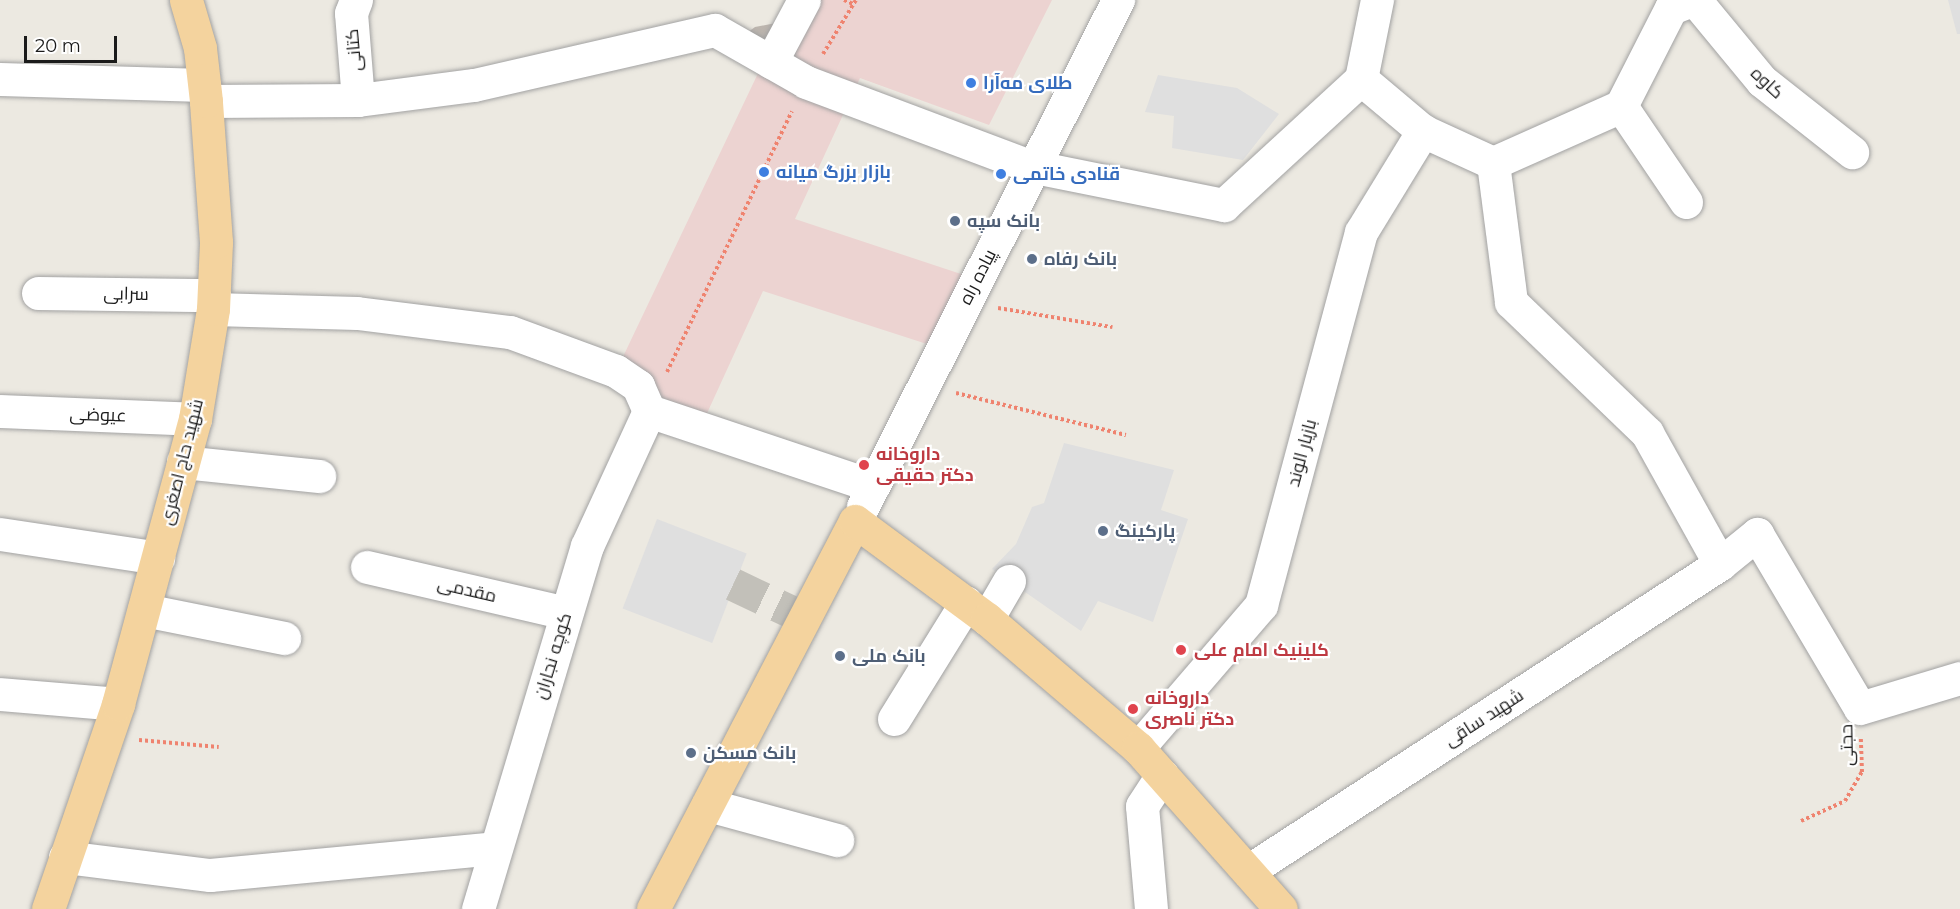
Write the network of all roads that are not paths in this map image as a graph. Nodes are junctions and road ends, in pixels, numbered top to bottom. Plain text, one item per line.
1 (186, 0) edge
2 (356, 0) edge
3 (804, 0) edge
4 (1118, 0) edge
5 (1377, 0) edge
6 (1682, 2) edge
7 (771, 62) junction
8 (0, 79) edge
9 (1360, 79) junction
10 (205, 93) junction
11 (358, 100) junction
12 (1621, 106) junction
13 (1423, 131) junction
14 (1852, 152) dead end
15 (1492, 163) junction
16 (1034, 167) junction
17 (1686, 202) dead end
18 (38, 293) dead end
19 (214, 302) junction
20 (0, 411) edge
21 (649, 411) junction
22 (195, 419) junction
23 (183, 462) junction
24 (319, 476) dead end
25 (873, 486) junction
26 (855, 521) junction
27 (0, 534) edge
28 (158, 558) junction
29 (1720, 564) junction
30 (367, 567) dead end
31 (1010, 581) dead end
32 (144, 610) junction
33 (976, 611) junction
34 (566, 614) junction
35 (284, 638) dead end
36 (1960, 678) edge
37 (0, 694) edge
38 (118, 704) junction
39 (894, 719) dead end
40 (1138, 748) junction
41 (1162, 775) junction
42 (708, 805) junction
43 (837, 840) dead end
44 (495, 848) junction
45 (65, 857) junction
46 (1248, 871) junction
47 (48, 909) edge
48 (478, 909) edge
49 (654, 909) edge
50 (1151, 909) edge
51 (1281, 909) edge

1 - 10 main road, شهید حاج اصغری
2 - 11 street, کتانی
3 - 7 street
4 - 16 street, پیاده راه
5 - 9 street
6 - 12 street
6 - 14 street, کاوه
7 - 11 street
7 - 16 street
8 - 10 street
9 - 13 street
9 - 16 street
10 - 11 street
10 - 19 main road, شهید حاج اصغری
12 - 15 street
12 - 17 street
13 - 15 street
13 - 40 street, بازیار الوند
15 - 29 street
16 - 25 street, پیاده راه
18 - 19 street, سرابی
19 - 21 street, سرابی
19 - 22 main road, شهید حاج اصغری
20 - 22 street, عیوضی
21 - 25 street
21 - 34 street, کوچه نجاران
22 - 23 main road, شهید حاج اصغری
23 - 24 street
23 - 28 main road, شهید حاج اصغری
25 - 26 street, پیاده راه
26 - 33 main road
26 - 42 main road
27 - 28 street
28 - 32 main road, شهید حاج اصغری
29 - 36 street, شهید ساقی
29 - 46 street, شهید ساقی
30 - 34 street, مقدمی
31 - 33 street
32 - 35 street
32 - 38 main road, شهید حاج اصغری
33 - 39 street
33 - 40 main road
34 - 44 street, کوچه نجاران
37 - 38 street
38 - 45 main road, شهید حاج اصغری
40 - 41 main road
41 - 46 main road
41 - 50 street
42 - 43 street
42 - 49 main road
44 - 45 street
44 - 48 street, کوچه نجاران
45 - 47 main road, شهید حاج اصغری
46 - 51 main road

